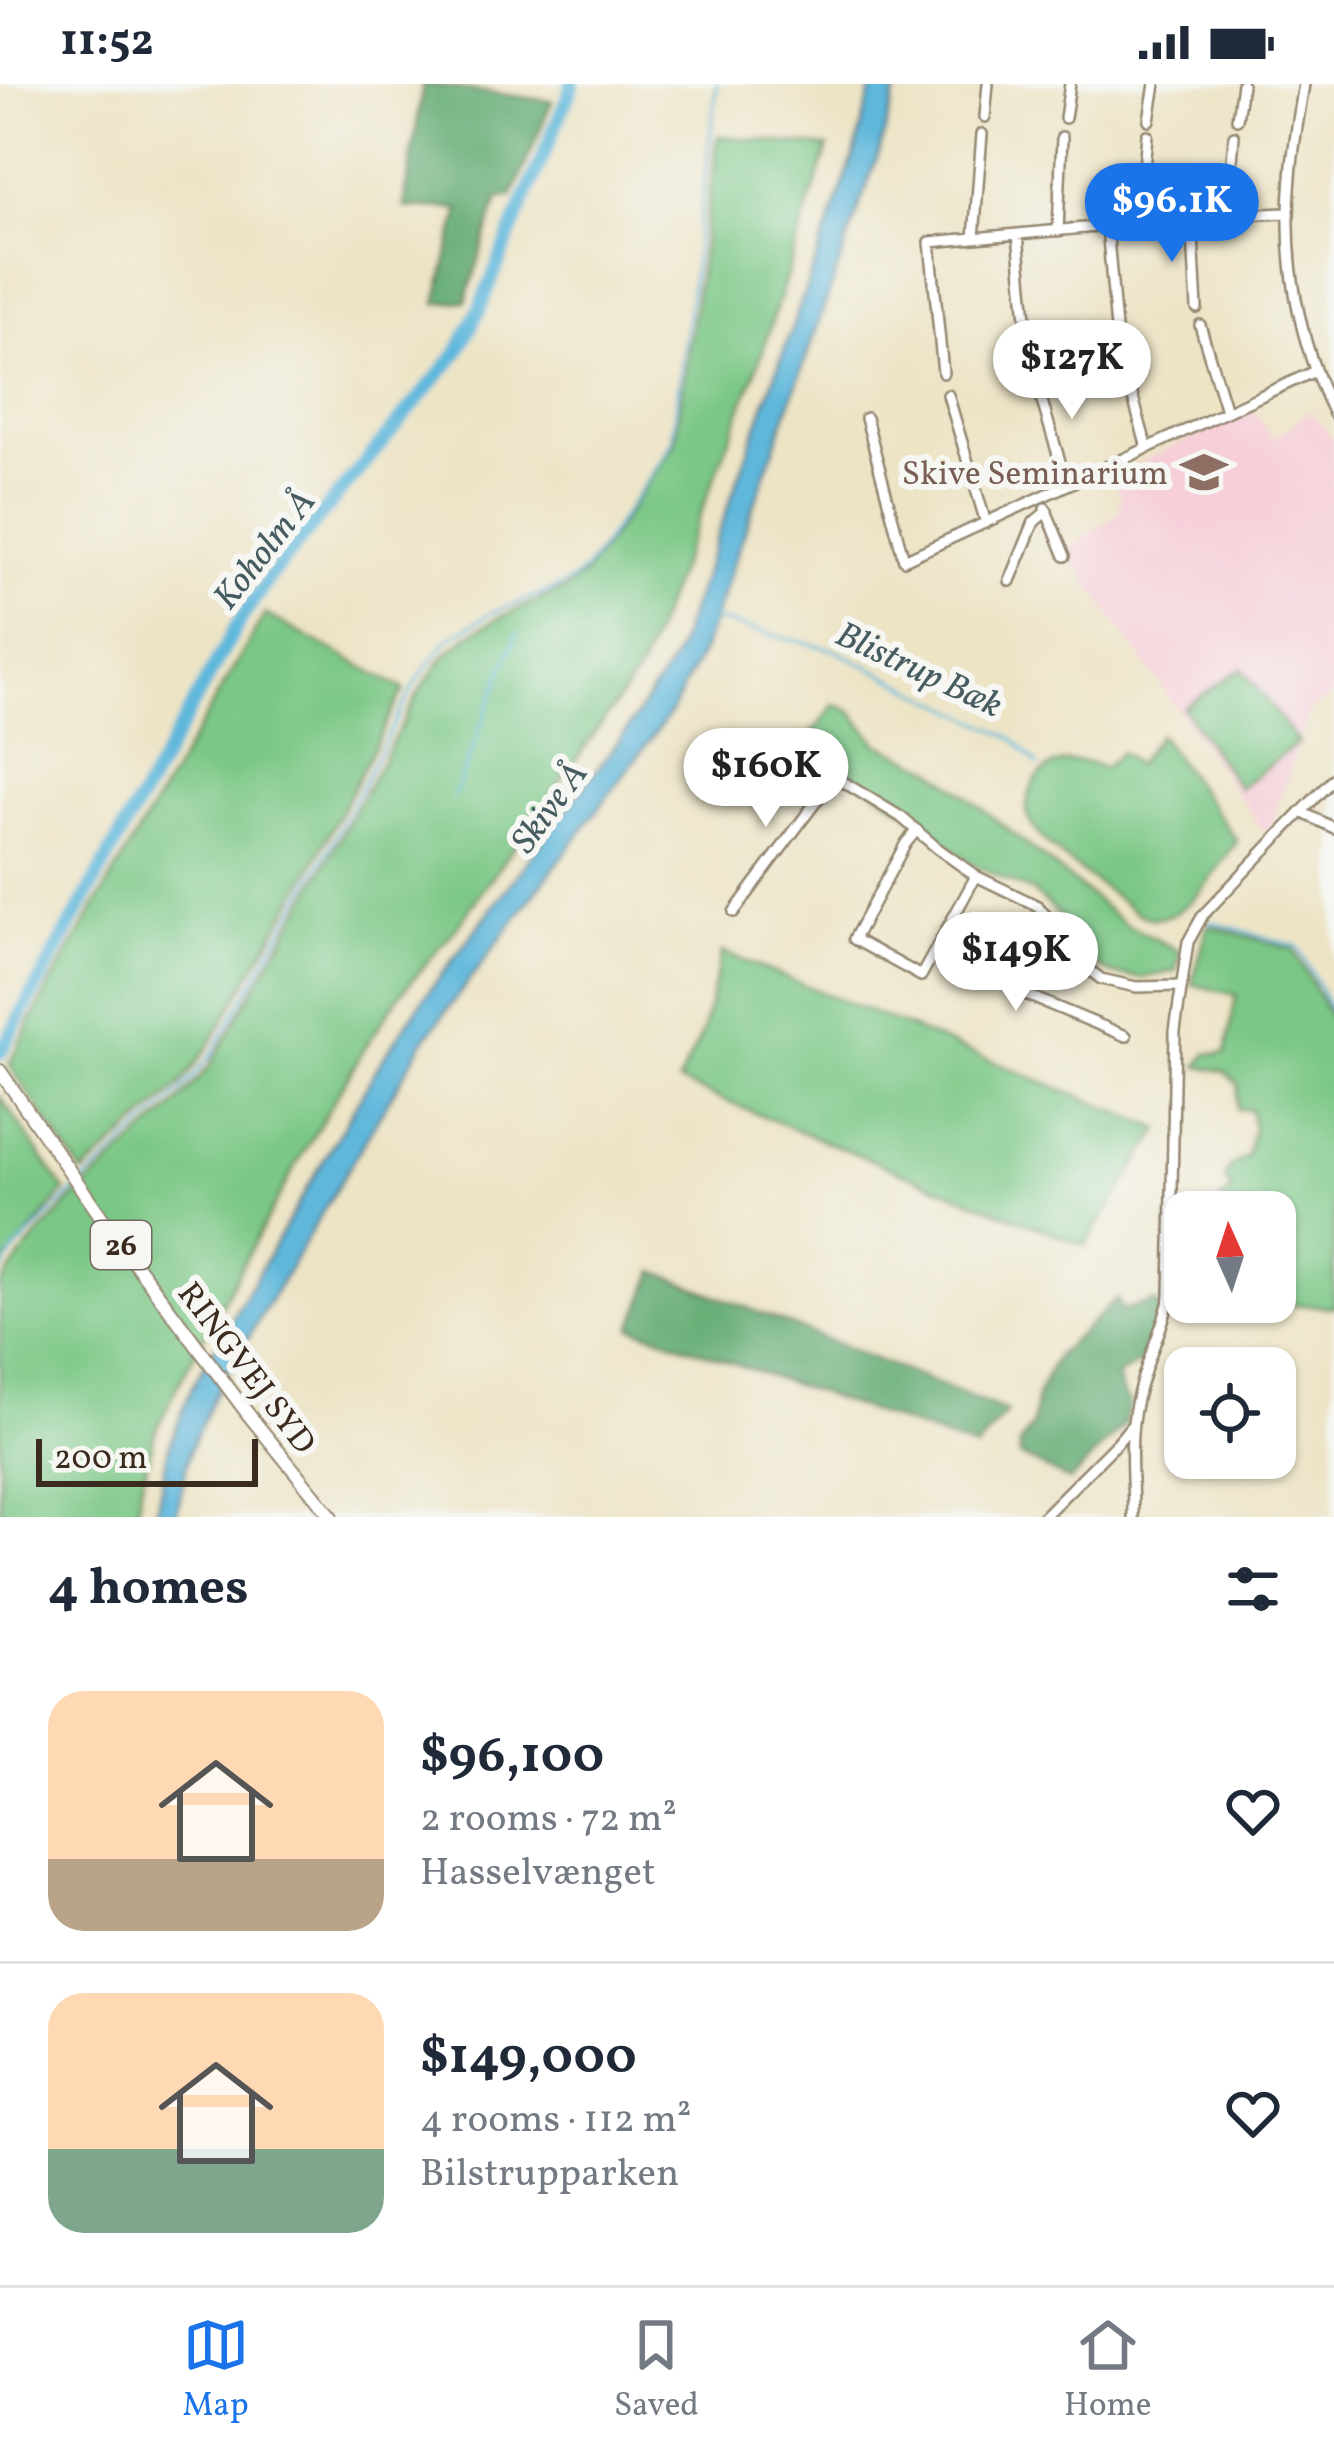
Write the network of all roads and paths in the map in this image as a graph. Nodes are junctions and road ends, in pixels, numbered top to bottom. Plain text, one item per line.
1 (988, 84) edge
2 (1070, 84) edge
3 (1155, 84) edge
4 (1242, 84) edge
5 (1304, 84) edge
6 (985, 117) dead end
7 (1064, 118) dead end
8 (1237, 119) dead end
9 (1149, 120) dead end
10 (982, 134) dead end
11 (1147, 135) dead end
12 (1234, 136) dead end
13 (1062, 137) dead end
14 (1289, 213) junction
15 (1228, 215) junction
16 (1192, 218) junction
17 (1139, 223) junction
18 (1107, 226) junction
19 (1058, 231) junction
20 (1018, 234) junction
21 (974, 238) junction
22 (1197, 308) dead end
23 (1200, 325) dead end
24 (1115, 329) dead end
25 (1119, 347) dead end
26 (1029, 351) dead end
27 (1033, 371) dead end
28 (1315, 371) junction
29 (944, 374) dead end
30 (948, 395) dead end
31 (1226, 411) junction
32 (1334, 414) edge
33 (866, 418) dead end
34 (1148, 448) junction
35 (1067, 485) junction
36 (1040, 498) junction
37 (1047, 511) junction
38 (986, 523) junction
39 (1065, 556) dead end
40 (1010, 580) dead end
41 (1334, 778) edge
42 (1300, 812) junction
43 (1334, 828) edge
44 (917, 830) junction
45 (976, 876) junction
46 (734, 912) dead end
47 (1060, 938) junction
48 (1180, 986) junction
49 (1126, 1036) dead end
50 (0, 1072) edge
51 (1132, 1424) junction
52 (332, 1517) edge
53 (1043, 1517) edge
54 (1133, 1517) edge

1 - 6 street
2 - 7 street
3 - 9 street
4 - 8 street
5 - 14 street
10 - 21 street
11 - 17 street
12 - 15 street
13 - 19 street
14 - 15 street
14 - 28 street
15 - 16 street
16 - 17 street
16 - 22 street
17 - 18 street
18 - 19 street
18 - 24 street
19 - 20 street
20 - 21 street
20 - 26 street
21 - 29 street
23 - 31 street
25 - 34 street
27 - 35 street
28 - 31 street
28 - 32 street
30 - 38 street
31 - 34 street
33 - 38 street
34 - 35 street
35 - 36 street
36 - 37 street
36 - 38 street
37 - 39 street
37 - 40 street
41 - 42 street
42 - 43 street
42 - 48 street
44 - 45 street
44 - 45 street
44 - 46 street
45 - 47 street
47 - 48 street
47 - 49 street
48 - 51 street
50 - 52 main road, RINGVEJ SYD / 26
51 - 53 street
51 - 54 street

